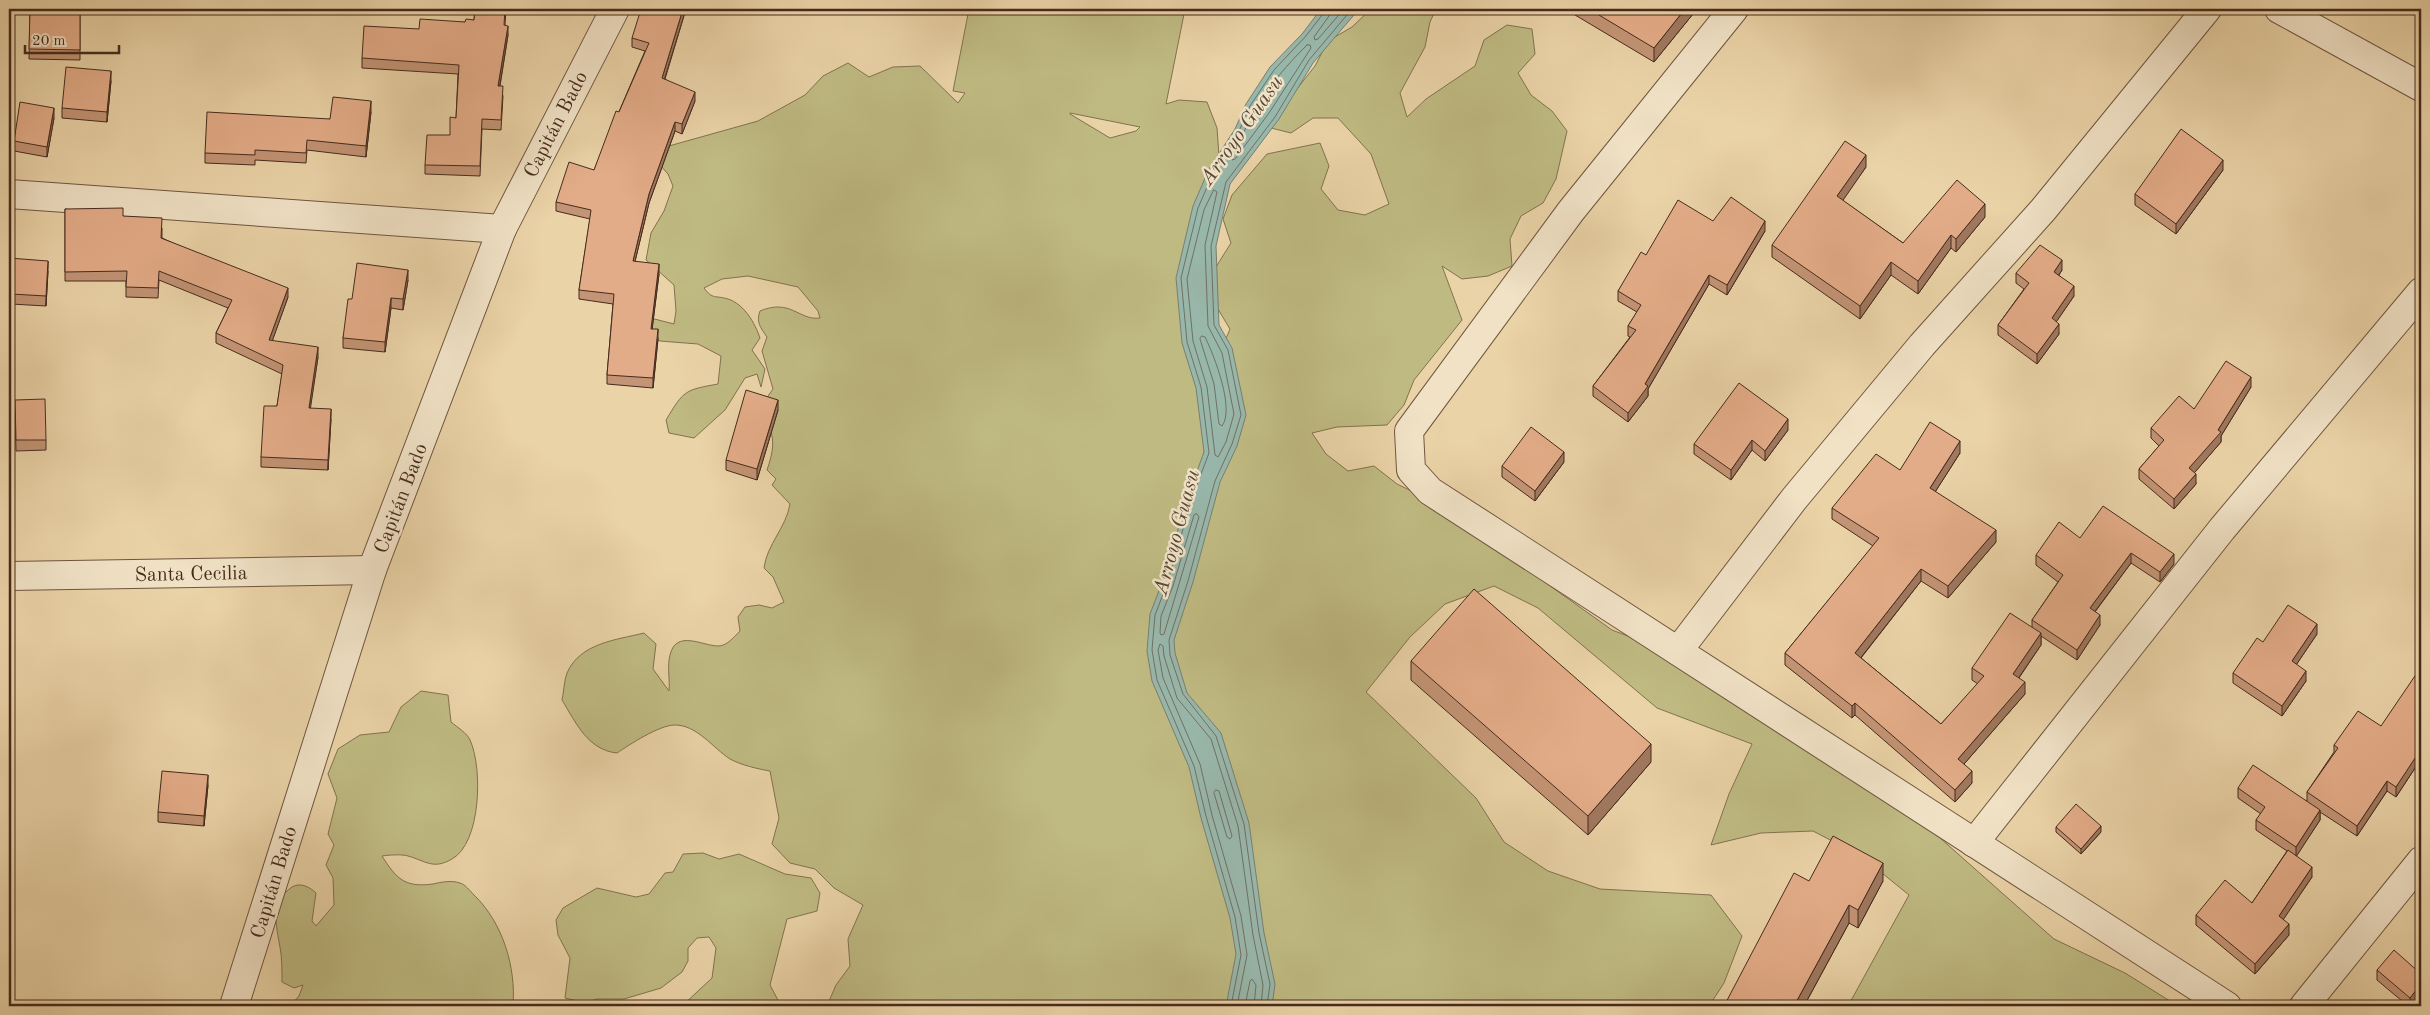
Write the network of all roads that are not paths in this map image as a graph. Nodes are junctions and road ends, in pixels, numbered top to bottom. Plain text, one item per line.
1 (615, 9) edge
2 (1734, 9) edge
3 (2207, 9) edge
4 (2279, 9) edge
5 (2421, 87) edge
6 (9, 194) edge
7 (502, 229) junction
8 (2421, 292) edge
9 (372, 570) junction
10 (9, 576) edge
11 (1678, 651) junction
12 (1974, 843) junction
13 (2421, 861) edge
14 (234, 1006) edge
15 (2227, 1006) edge
16 (2304, 1006) edge

1 - 7 street, Capitán Bado
2 - 11 street
3 - 11 street
4 - 5 street
6 - 7 street
7 - 9 street, Capitán Bado
8 - 12 street
9 - 10 street, Santa Cecilia
9 - 14 street, Capitán Bado
11 - 12 street
12 - 15 street
13 - 16 street

